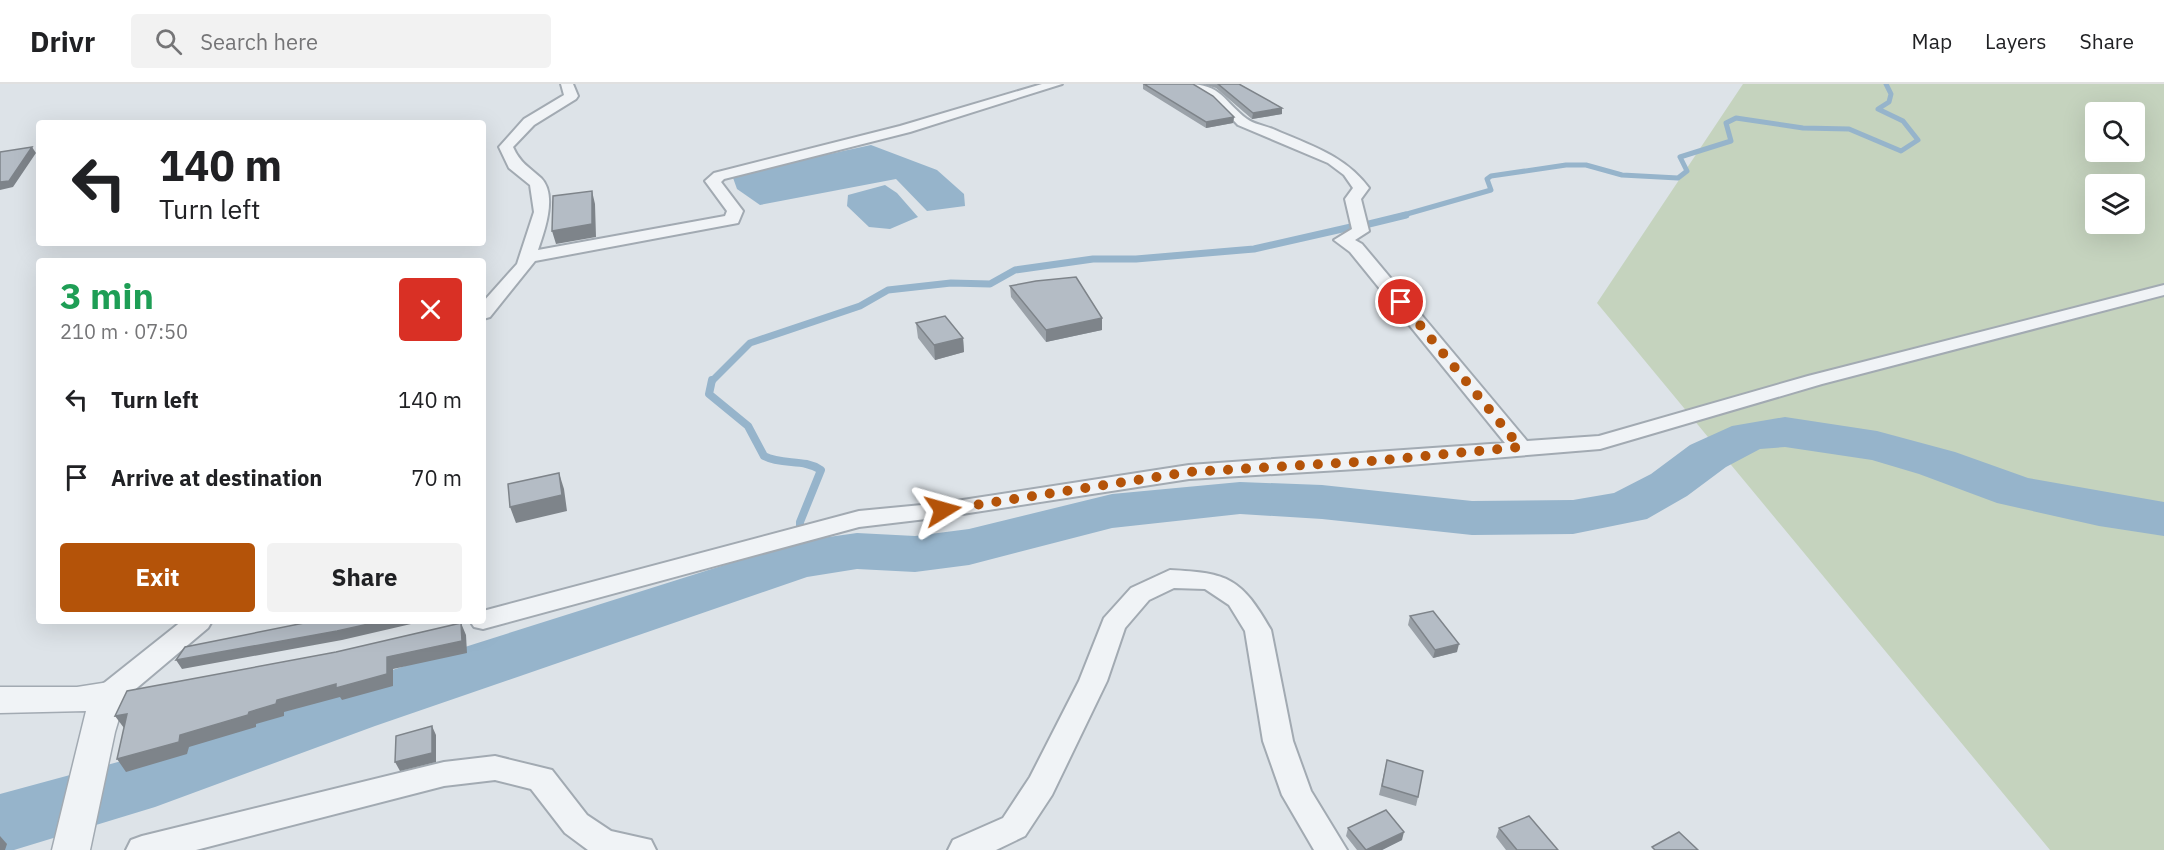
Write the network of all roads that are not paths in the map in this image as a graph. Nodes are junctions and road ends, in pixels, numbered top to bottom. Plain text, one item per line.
1 (567, 84) edge
2 (1056, 84) edge
3 (1193, 84) edge
4 (528, 258) junction
5 (2164, 290) edge
6 (486, 310) edge
7 (1520, 447) junction
8 (486, 619) edge
9 (195, 624) edge
10 (163, 685) edge
11 (109, 695) junction
12 (6, 703) edge
13 (73, 839) edge
14 (142, 850) edge
15 (640, 850) edge
16 (964, 850) edge
17 (1330, 850) edge

1 - 4 street
2 - 4 street
3 - 7 street
4 - 6 street
5 - 7 street
7 - 8 street
9 - 11 street
10 - 11 street
11 - 12 street
11 - 13 street
14 - 15 street
16 - 17 street

